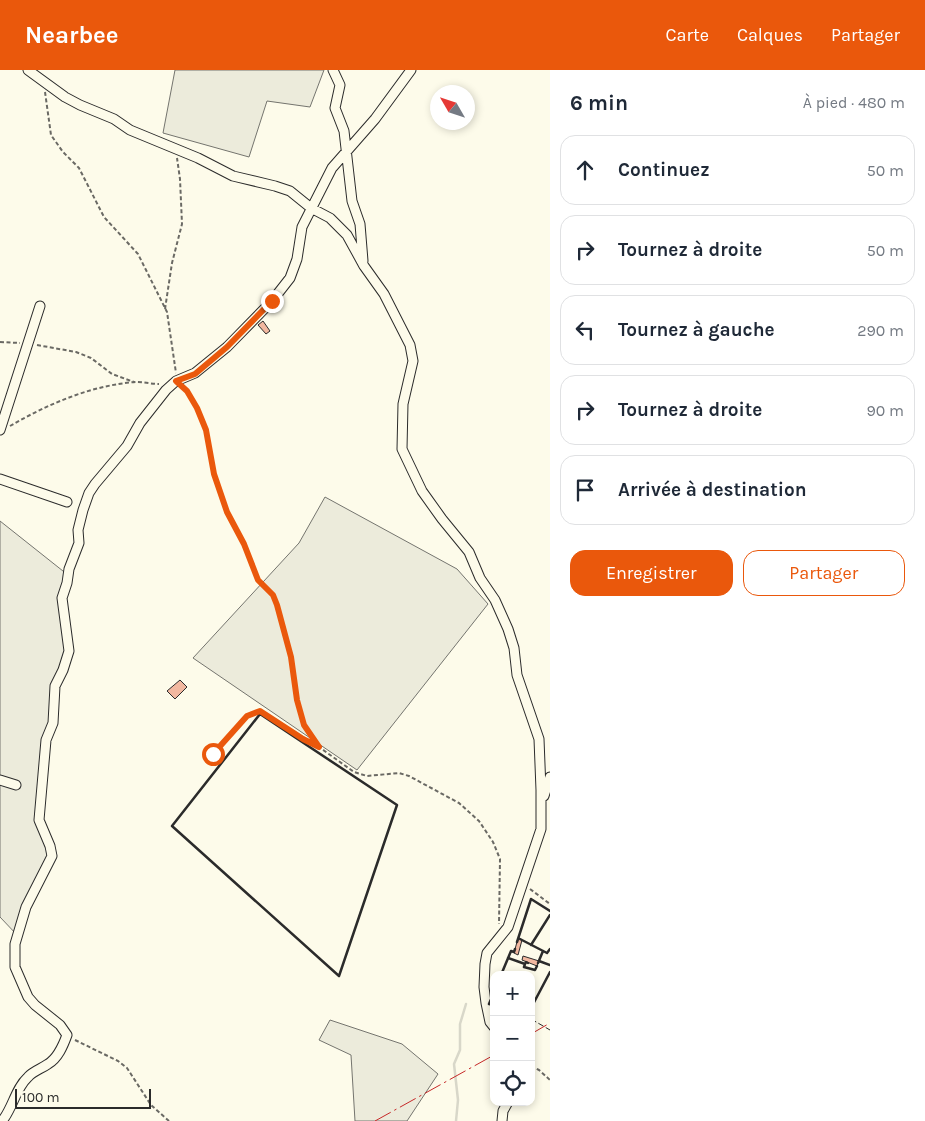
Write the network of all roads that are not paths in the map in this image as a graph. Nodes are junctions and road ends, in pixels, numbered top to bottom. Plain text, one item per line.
1 (28, 70) edge
2 (333, 70) edge
3 (411, 70) edge
4 (346, 151) junction
5 (311, 208) junction
6 (363, 263) junction
7 (40, 306) dead end
8 (4, 403) edge
9 (4, 428) edge
10 (0, 479) edge
11 (66, 502) dead end
12 (550, 777) edge
13 (0, 780) edge
14 (16, 785) dead end
15 (541, 807) junction
16 (490, 1022) edge
17 (506, 1106) edge
18 (2, 1121) edge
19 (502, 1121) edge

1 - 5 street
2 - 4 street
3 - 4 street
4 - 5 street
4 - 6 street
5 - 6 street
5 - 18 street
6 - 15 street
7 - 8 street
8 - 9 street
10 - 11 street
12 - 15 street
13 - 14 street
15 - 16 street
17 - 19 street

